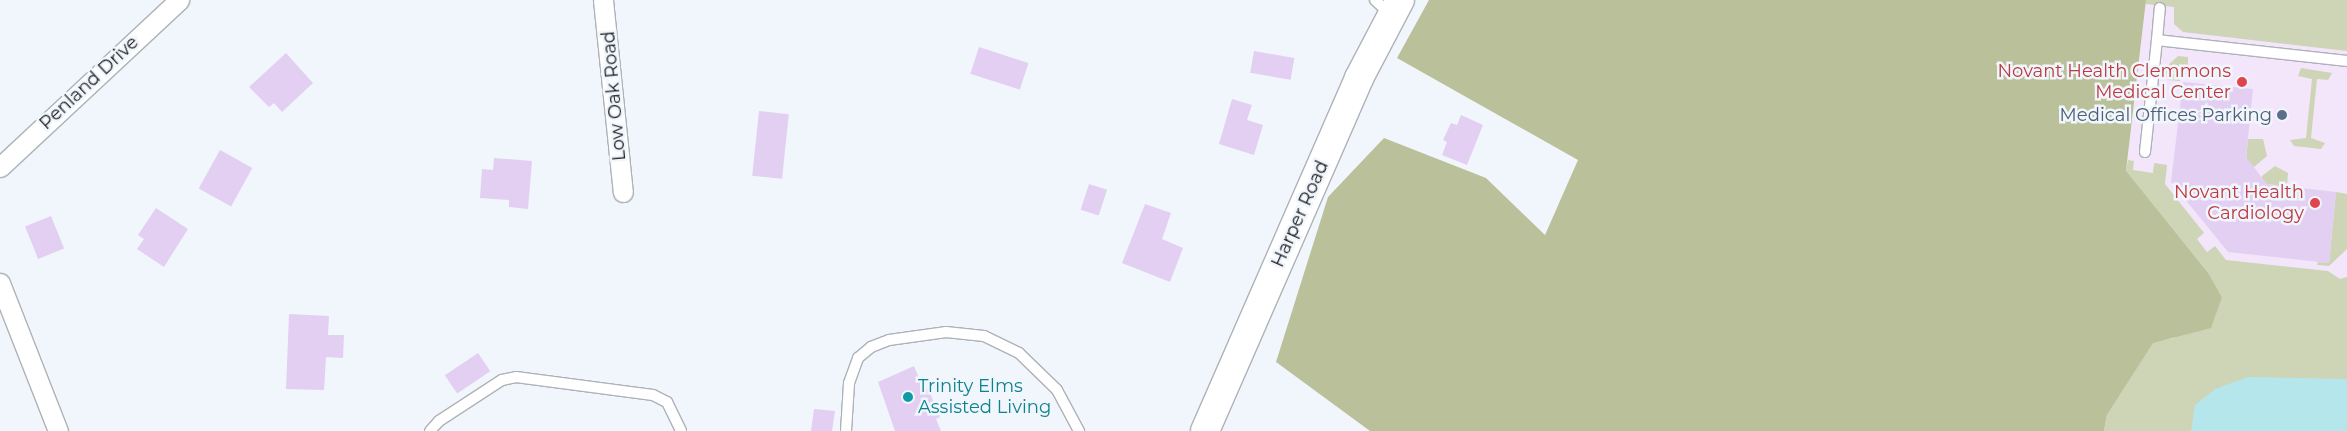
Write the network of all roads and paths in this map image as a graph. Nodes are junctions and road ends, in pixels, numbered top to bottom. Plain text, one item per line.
1 (179, 0) edge
2 (603, 0) edge
3 (1388, 5) edge
4 (2160, 8) dead end
5 (2157, 40) junction
6 (2347, 61) edge
7 (2145, 152) dead end
8 (0, 167) edge
9 (623, 192) dead end
10 (0, 283) edge
11 (58, 431) edge
12 (430, 431) edge
13 (681, 431) edge
14 (846, 431) edge
15 (1079, 431) edge
16 (1205, 431) edge

1 - 8 street, Penland Drive
2 - 9 street, Low Oak Road
3 - 16 main road, Harper Road
4 - 5 lane
5 - 6 lane
5 - 7 lane
10 - 11 street
12 - 13 lane
14 - 15 lane

